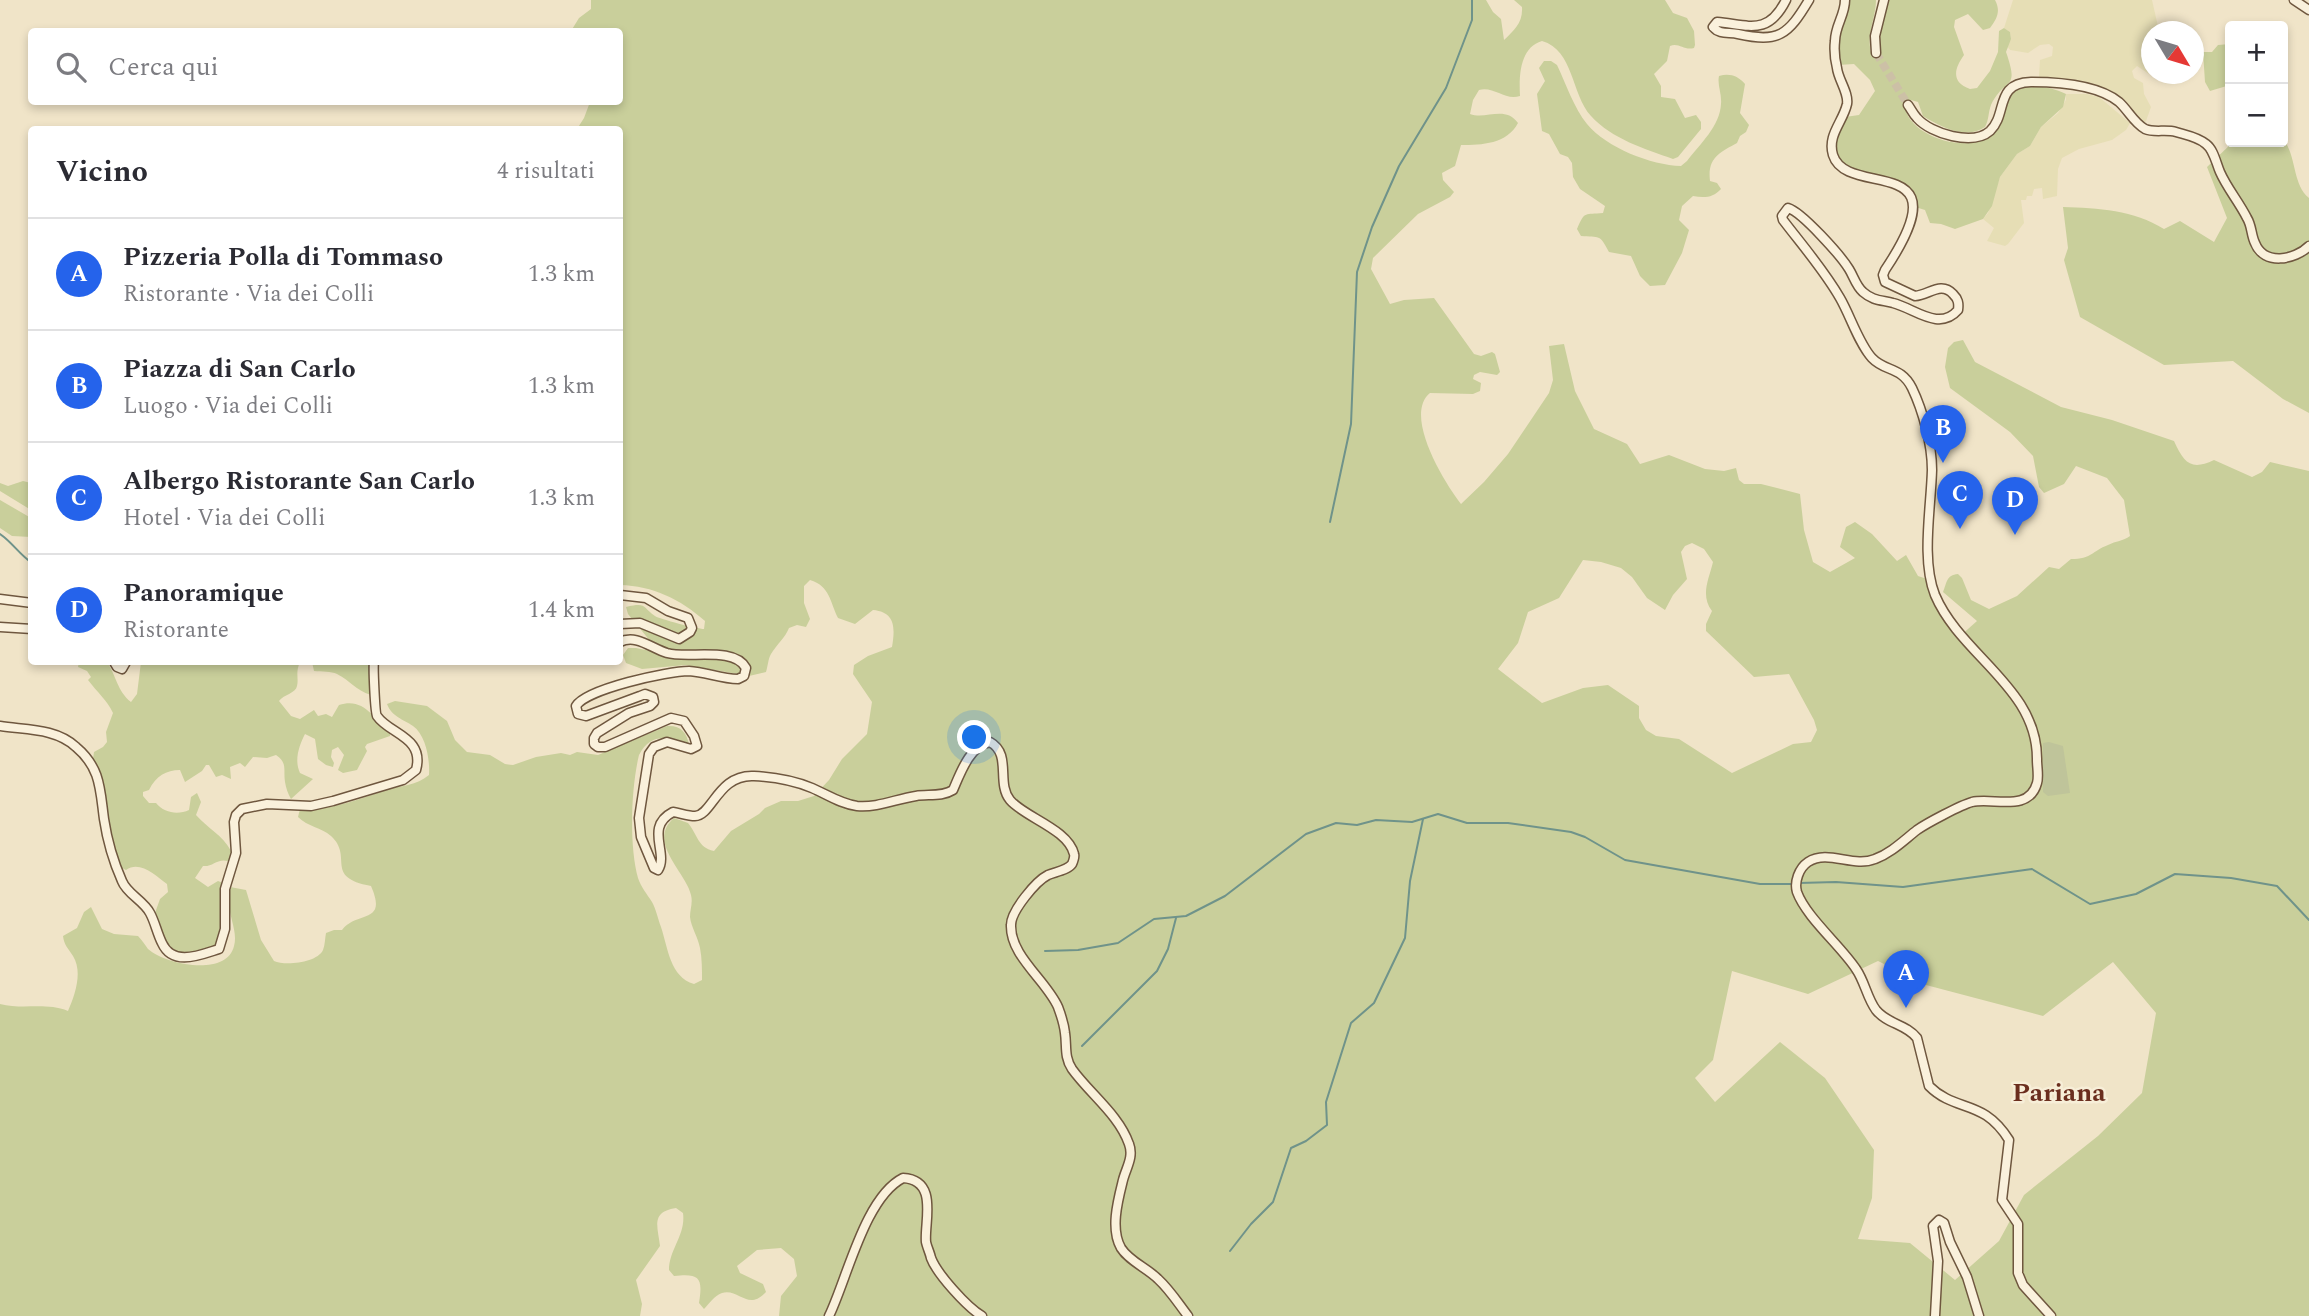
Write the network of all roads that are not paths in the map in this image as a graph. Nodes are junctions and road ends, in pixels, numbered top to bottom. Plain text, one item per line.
1 (1787, 0) edge
2 (1809, 0) edge
3 (1845, 0) edge
4 (1884, 0) edge
5 (2294, 0) edge
6 (2309, 10) edge
7 (1876, 53) tunnel mouth
8 (1908, 105) tunnel mouth
9 (2309, 246) edge
10 (623, 595) edge
11 (0, 599) edge
12 (28, 602) edge
13 (623, 624) edge
14 (0, 627) edge
15 (28, 629) edge
16 (623, 641) edge
17 (374, 665) edge
18 (0, 726) edge
19 (829, 1316) edge
20 (982, 1316) edge
21 (1188, 1316) edge
22 (1936, 1316) edge
23 (1979, 1316) edge
24 (2051, 1316) edge

1 - 2 street
3 - 24 street
4 - 7 street
5 - 6 street
8 - 9 street
10 - 13 street
11 - 12 street
14 - 15 street
16 - 21 street
17 - 18 street
19 - 20 street
22 - 23 street

